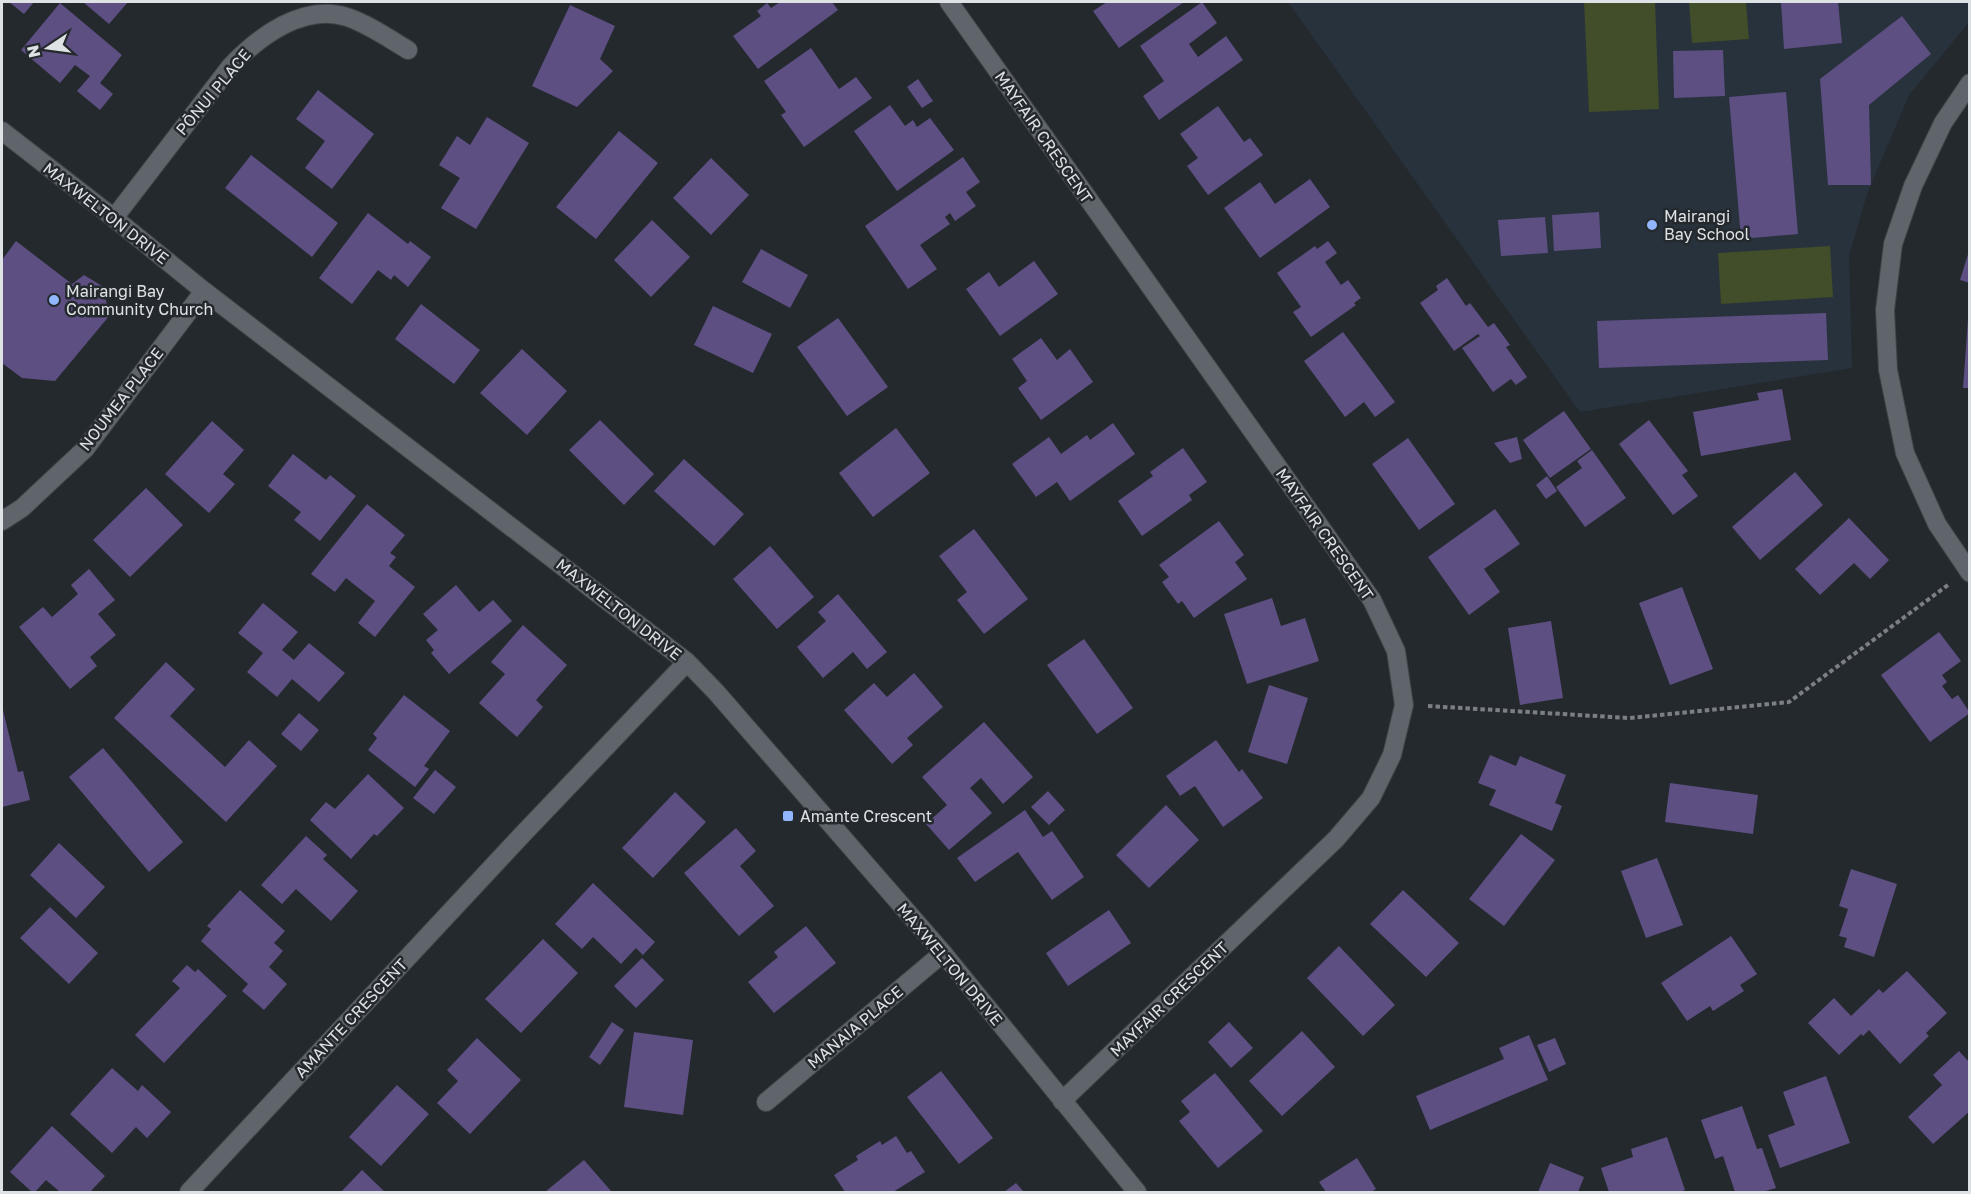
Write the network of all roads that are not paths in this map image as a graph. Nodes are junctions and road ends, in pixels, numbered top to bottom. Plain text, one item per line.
1 (949, 2) edge
2 (408, 50) dead end
3 (1970, 83) edge
4 (2, 131) edge
5 (114, 218) junction
6 (204, 291) junction
7 (2, 521) edge
8 (1968, 572) edge
9 (687, 662) junction
10 (943, 953) junction
11 (1062, 1101) junction
12 (766, 1102) dead end
13 (189, 1192) edge
14 (1137, 1192) edge

1 - 11 street, MAYFAIR CRESCENT
2 - 5 street, PŌNUI PLACE
3 - 8 street
4 - 5 street, MAXWELTON DRIVE
5 - 6 street, MAXWELTON DRIVE
6 - 7 street, NOUMEA PLACE
6 - 9 street, MAXWELTON DRIVE
9 - 10 street, MAXWELTON DRIVE
9 - 13 street, AMANTE CRESCENT
10 - 11 street, MAXWELTON DRIVE
10 - 12 street, MANAIA PLACE
11 - 14 street, MAXWELTON DRIVE

